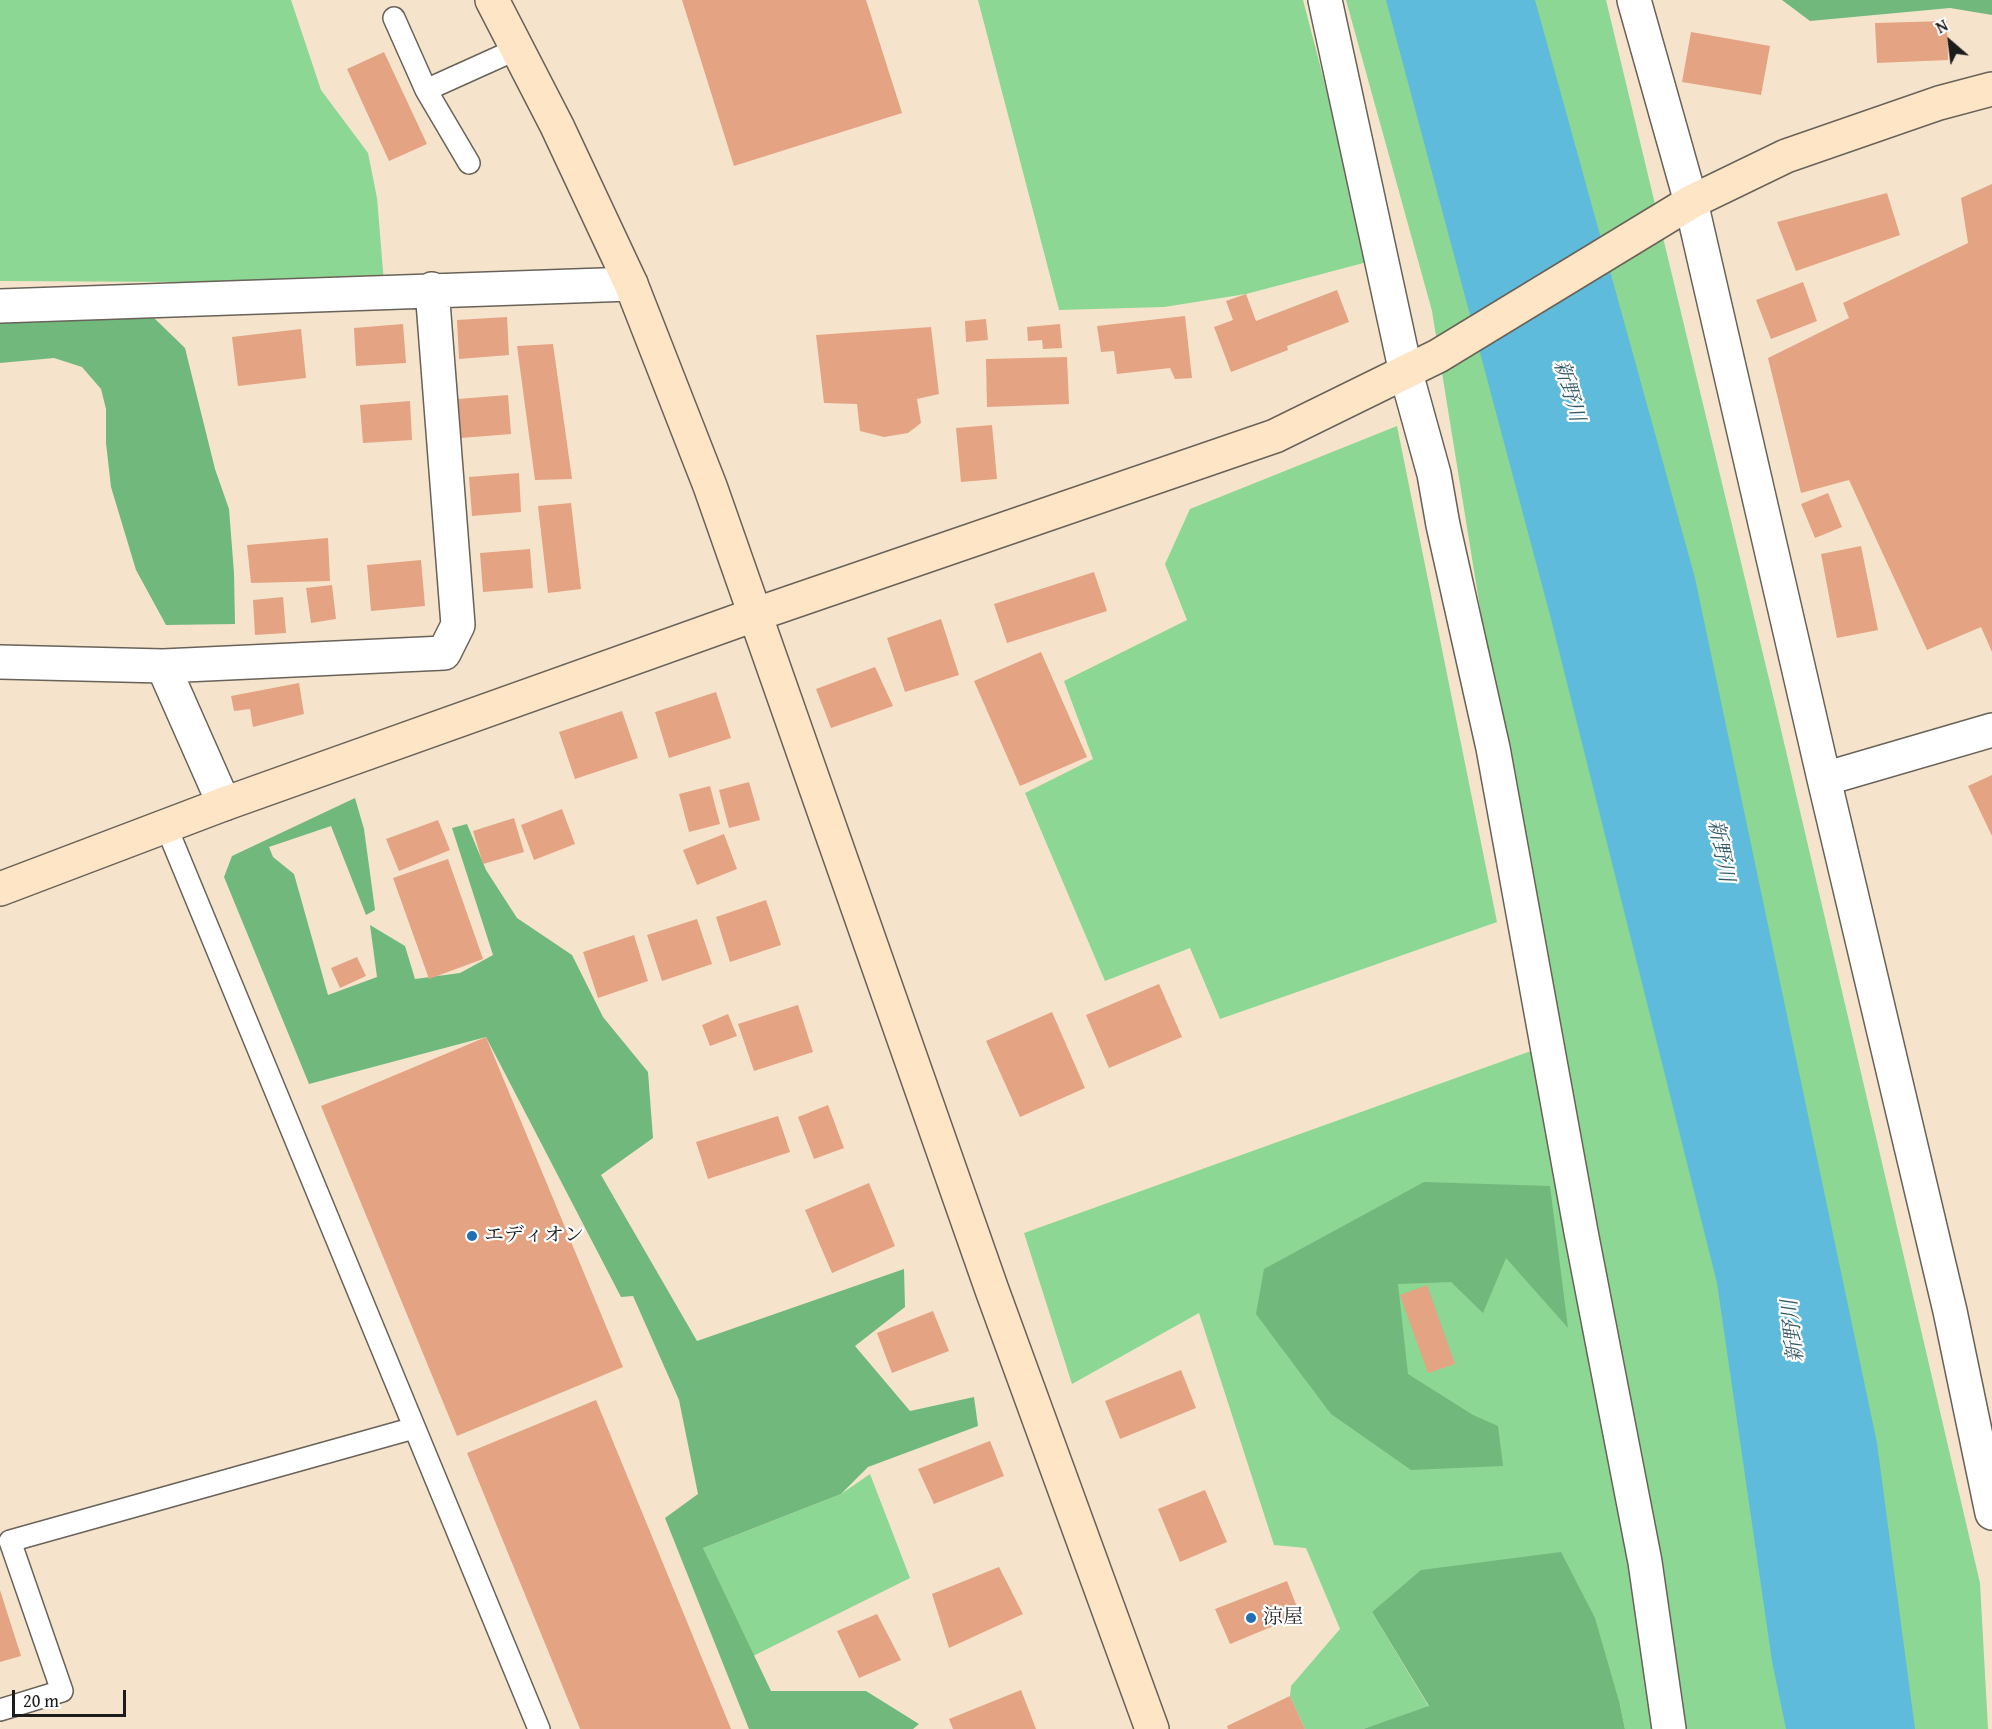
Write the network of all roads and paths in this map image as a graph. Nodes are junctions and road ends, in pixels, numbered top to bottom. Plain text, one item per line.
1 (492, 0) edge
2 (1325, 0) edge
3 (1634, 0) edge
4 (394, 18) dead end
5 (517, 50) junction
6 (1992, 89) edge
7 (426, 90) junction
8 (470, 163) dead end
9 (1678, 210) junction
10 (631, 284) junction
11 (432, 290) junction
12 (0, 306) edge
13 (1406, 373) junction
14 (754, 615) junction
15 (0, 662) edge
16 (163, 666) junction
17 (1992, 730) edge
18 (1824, 779) junction
19 (224, 804) junction
20 (166, 826) junction
21 (0, 889) edge
22 (414, 1428) junction
23 (1992, 1513) edge
24 (0, 1710) edge
25 (539, 1729) edge
26 (1152, 1729) edge
27 (1669, 1729) edge

1 - 5 street
2 - 13 street
3 - 9 street
4 - 7 lane
5 - 7 lane
5 - 10 street
6 - 9 street
7 - 8 lane
9 - 13 street
9 - 18 street
10 - 11 street
10 - 14 street
11 - 12 street
11 - 16 street
13 - 14 street
13 - 27 street
14 - 19 street
14 - 26 street
15 - 16 street
16 - 19 street
17 - 18 street
18 - 23 street
19 - 20 street
20 - 21 street
20 - 22 lane
22 - 24 lane
22 - 25 lane

